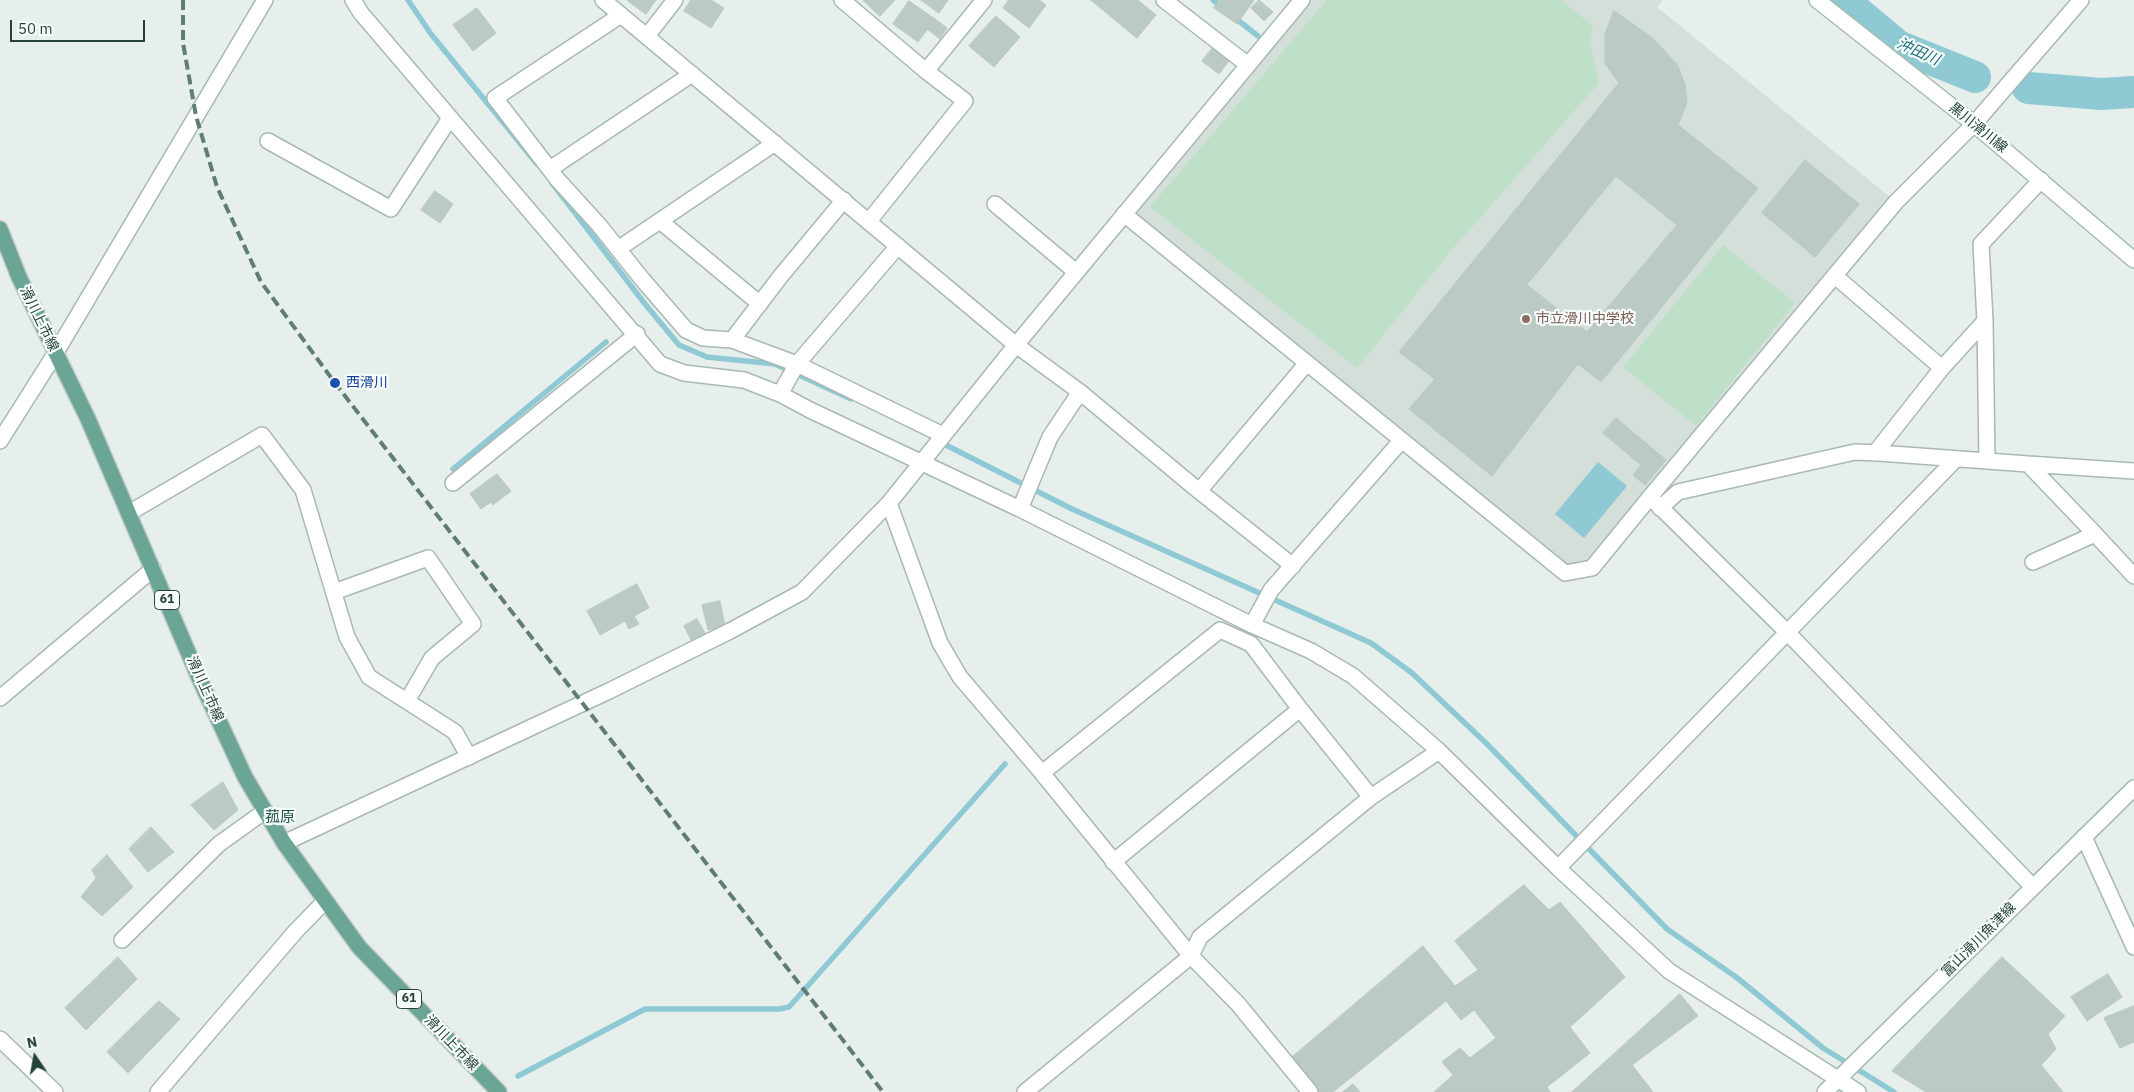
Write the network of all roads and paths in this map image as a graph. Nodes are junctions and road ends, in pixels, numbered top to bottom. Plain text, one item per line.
1 (265, 0) edge
2 (353, 0) edge
3 (603, 0) edge
4 (675, 0) edge
5 (842, 0) edge
6 (984, 0) edge
7 (1164, 0) edge
8 (1302, 0) edge
9 (1817, 0) edge
10 (2081, 0) edge
11 (621, 15) junction
12 (646, 36) junction
13 (1248, 65) junction
14 (926, 71) junction
15 (692, 74) junction
16 (450, 118) junction
17 (1974, 124) junction
18 (268, 141) dead end
19 (775, 143) junction
20 (550, 169) junction
21 (2041, 180) junction
22 (844, 200) junction
23 (995, 204) dead end
24 (1124, 214) junction
25 (660, 221) junction
26 (869, 221) junction
27 (0, 229) edge
28 (898, 246) junction
29 (618, 249) junction
30 (2134, 260) edge
31 (1076, 272) junction
32 (1835, 276) junction
33 (760, 304) junction
34 (1985, 321) junction
35 (637, 334) junction
36 (732, 340) junction
37 (1016, 344) junction
38 (55, 354) junction
39 (1307, 363) junction
40 (797, 364) junction
41 (1942, 368) junction
42 (1080, 392) junction
43 (780, 394) junction
44 (943, 435) junction
45 (0, 441) edge
46 (1402, 441) junction
47 (1875, 452) junction
48 (923, 460) junction
49 (1955, 460) junction
50 (1987, 461) junction
51 (2028, 464) junction
52 (2134, 471) edge
53 (454, 483) dead end
54 (1199, 491) junction
55 (1655, 502) junction
56 (889, 503) junction
57 (1020, 509) junction
58 (129, 513) junction
59 (2095, 534) junction
60 (2033, 562) dead end
61 (1292, 566) junction
62 (153, 568) junction
63 (2134, 576) edge
64 (334, 592) junction
65 (1252, 626) junction
66 (1787, 632) junction
67 (0, 698) edge
68 (407, 701) junction
69 (1300, 709) junction
70 (1439, 751) junction
71 (469, 758) junction
72 (1042, 773) junction
73 (2134, 788) edge
74 (1371, 797) junction
75 (265, 810) junction
76 (2084, 836) junction
77 (284, 843) junction
78 (1113, 862) junction
79 (1558, 868) junction
80 (2033, 887) junction
81 (325, 902) junction
82 (122, 940) dead end
83 (2134, 947) edge
84 (1191, 956) junction
85 (0, 1039) edge
86 (1838, 1079) junction
87 (55, 1092) edge
88 (158, 1092) edge
89 (499, 1092) edge
90 (1025, 1092) edge
91 (1310, 1092) edge
92 (1825, 1092) edge
93 (1858, 1092) edge

1 - 38 street
2 - 16 street
3 - 11 street
4 - 12 street
5 - 14 street
6 - 14 street
7 - 13 street
8 - 13 street
9 - 17 street, 黒川滑川線
10 - 17 street
11 - 12 street
11 - 20 street
12 - 15 street
13 - 24 street
14 - 26 street
15 - 19 street
15 - 20 street
16 - 18 street
16 - 35 street
17 - 21 street, 黒川滑川線
17 - 32 street
19 - 22 street
19 - 25 street
20 - 29 street
21 - 30 street, 黒川滑川線
21 - 34 street
22 - 26 street
22 - 33 street
23 - 31 street
24 - 31 street
24 - 39 street
25 - 29 street
25 - 33 street
26 - 28 street
27 - 38 main road, 滑川上市線 / 61
28 - 37 street
28 - 40 street
29 - 36 street
31 - 37 street
32 - 41 street
32 - 55 street
33 - 36 street
34 - 41 street
34 - 50 street
35 - 43 street
35 - 53 street
36 - 40 street
37 - 42 street
37 - 44 street
38 - 45 street
38 - 58 main road, 滑川上市線 / 61
39 - 46 street
39 - 54 street
40 - 43 street
40 - 44 street
41 - 47 street
42 - 54 street
42 - 57 street
43 - 48 street
44 - 48 street
46 - 55 street
46 - 61 street
47 - 49 street
47 - 55 street
48 - 56 street
48 - 57 street
49 - 50 street
49 - 66 street
50 - 51 street
51 - 52 street
51 - 59 street
54 - 61 street
55 - 66 street
56 - 71 street
56 - 72 street
57 - 65 street
58 - 62 main road, 滑川上市線 / 61
58 - 64 street
59 - 60 street
59 - 63 street
61 - 65 street
62 - 67 street
62 - 75 main road, 滑川上市線 / 61
64 - 68 street
64 - 68 street
65 - 70 street
66 - 79 street
66 - 80 street
68 - 71 street
69 - 72 street
69 - 74 street
69 - 78 street
70 - 74 street
70 - 79 street
71 - 77 street
72 - 78 street
73 - 76 street, 富山滑川魚津線
74 - 84 street
75 - 77 main road, 滑川上市線 / 61
75 - 82 street
76 - 80 street, 富山滑川魚津線
76 - 83 street
77 - 81 main road, 滑川上市線 / 61
78 - 84 street
79 - 86 street
80 - 86 street, 富山滑川魚津線
81 - 88 street
81 - 89 main road, 滑川上市線 / 61
84 - 90 street
84 - 91 street
85 - 87 street
86 - 92 street, 富山滑川魚津線
86 - 93 street

